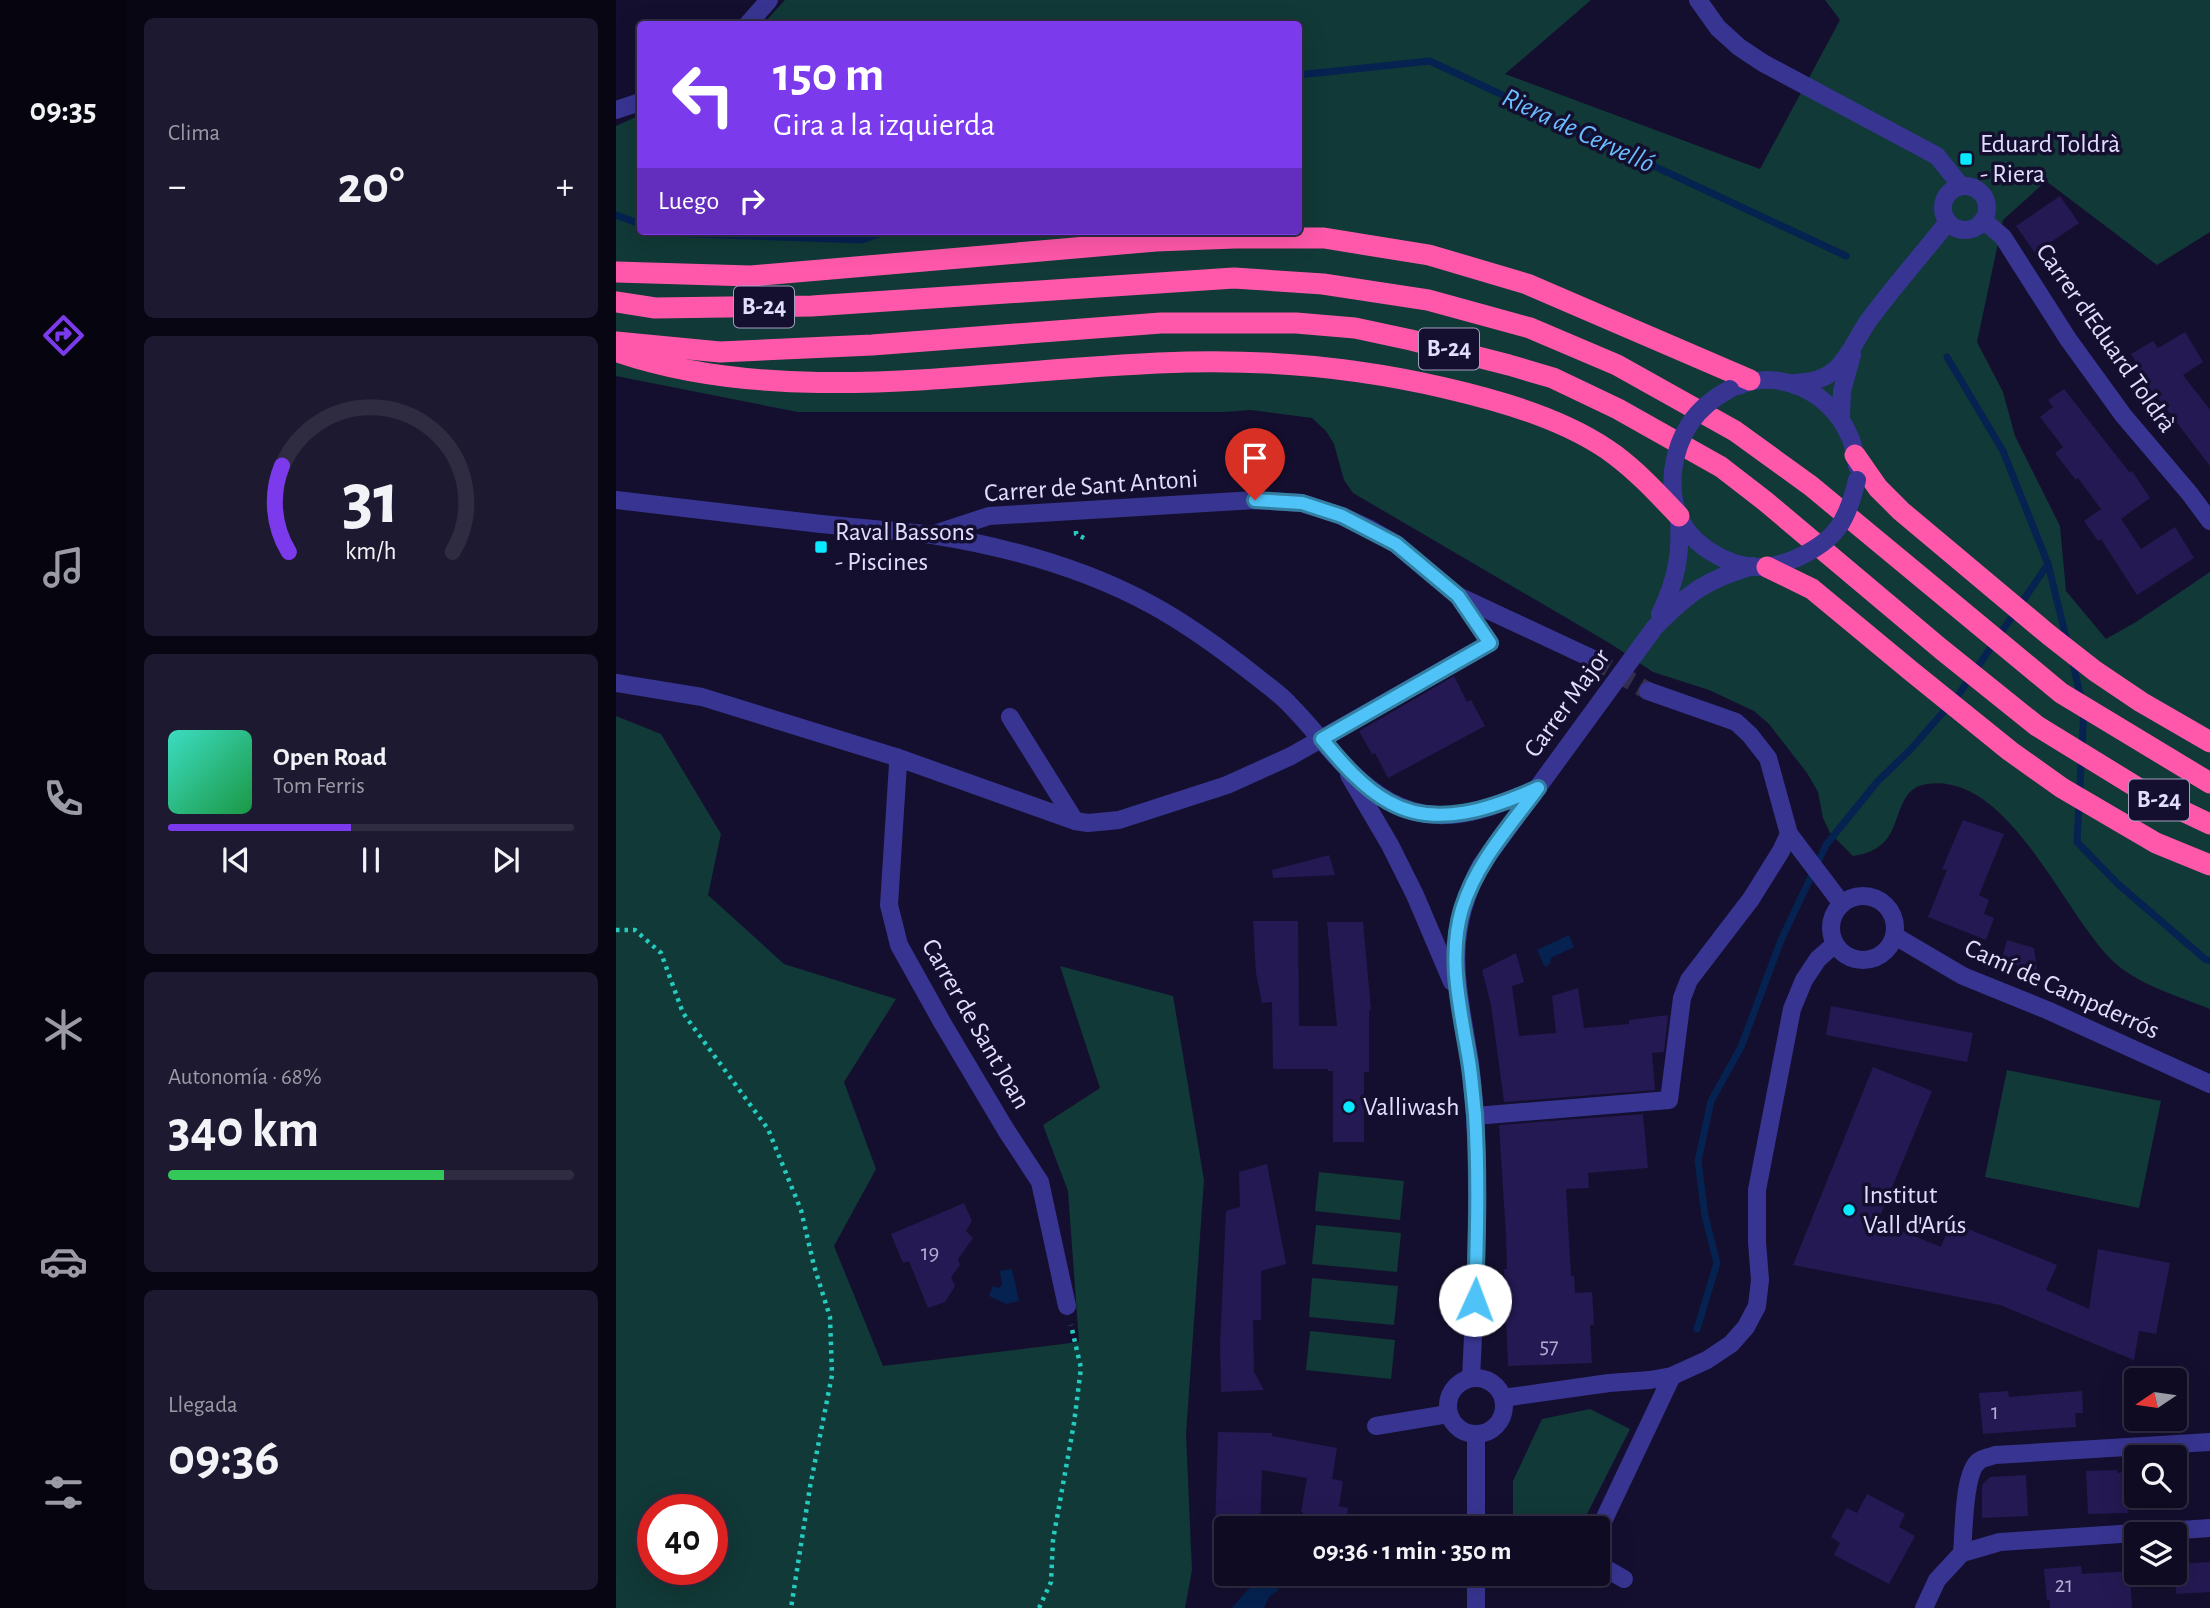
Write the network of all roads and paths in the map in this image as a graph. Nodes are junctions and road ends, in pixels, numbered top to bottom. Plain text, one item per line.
1 (769, 0) edge
2 (1698, 0) edge
3 (751, 21) edge
4 (637, 103) edge
5 (616, 110) edge
6 (1961, 186) junction
7 (1983, 220) junction
8 (1948, 222) junction
9 (616, 272) edge
10 (616, 302) edge
11 (616, 342) edge
12 (1855, 345) junction
13 (616, 351) edge
14 (1750, 380) junction
15 (1794, 383) junction
16 (1841, 418) junction
17 (1855, 454) junction
18 (616, 500) edge
19 (1679, 516) junction
20 (2210, 521) edge
21 (931, 535) junction
22 (1760, 566) junction
23 (1458, 596) junction
24 (1655, 627) junction
25 (1593, 659) tunnel mouth
26 (616, 683) edge
27 (1648, 691) tunnel mouth
28 (1010, 717) dead end
29 (1322, 739) junction
30 (2210, 742) edge
31 (896, 757) junction
32 (1342, 763) junction
33 (2210, 783) edge
34 (1538, 788) junction
35 (1075, 821) junction
36 (2210, 824) edge
37 (1793, 839) junction
38 (2210, 864) edge
39 (1842, 904) junction
40 (616, 930) edge
41 (1895, 936) junction
42 (1835, 944) junction
43 (1457, 993) junction
44 (2210, 1084) edge
45 (1475, 1116) junction
46 (1067, 1306) joint
47 (1672, 1376) junction
48 (1471, 1378) junction
49 (1503, 1398) junction
50 (1448, 1414) junction
51 (1376, 1426) dead end
52 (1476, 1434) junction
53 (2210, 1442) edge
54 (1476, 1516) edge
55 (1606, 1516) edge
56 (2210, 1528) edge
57 (1962, 1553) junction
58 (1610, 1571) edge
59 (1624, 1579) dead end
60 (1476, 1586) edge
61 (791, 1608) edge
62 (1039, 1608) edge
63 (1476, 1608) edge
64 (1924, 1608) edge

1 - 3 street
2 - 6 street
4 - 5 street
6 - 7 street
6 - 8 street
7 - 8 street
7 - 20 street, Carrer d'Eduard Toldrà
8 - 12 street
9 - 14 highway
10 - 33 highway, B-24
11 - 36 highway, B-24
12 - 15 street
12 - 16 street
13 - 19 highway
14 - 15 street
14 - 19 street, bridge
15 - 16 street
16 - 17 street
17 - 22 street, bridge
17 - 30 highway
18 - 21 street
19 - 22 street
19 - 24 street, Carrer Major
21 - 23 street, Carrer de Sant Antoni
21 - 29 street
22 - 24 street, Carrer Major
22 - 38 highway
23 - 25 street, Carrer de Sant Antoni
23 - 29 street
24 - 34 street, Carrer Major
26 - 31 street
27 - 37 street
28 - 35 street
29 - 32 street
29 - 35 street
31 - 35 street
31 - 46 street, Carrer de Sant Joan
32 - 34 street
32 - 43 street
34 - 43 street, Carrer Major
37 - 39 street
37 - 45 street
39 - 41 street
39 - 42 street
40 - 61 path
41 - 42 street
41 - 44 street, Camí de Campderrós
42 - 47 street
43 - 45 street, Carrer Major
45 - 48 street, Carrer Major
46 - 62 path
47 - 49 street
47 - 55 street
48 - 49 street
48 - 50 street
49 - 52 street
50 - 51 street
50 - 52 street
52 - 54 street
53 - 57 street
56 - 57 street
57 - 64 street
58 - 59 street
60 - 63 street

